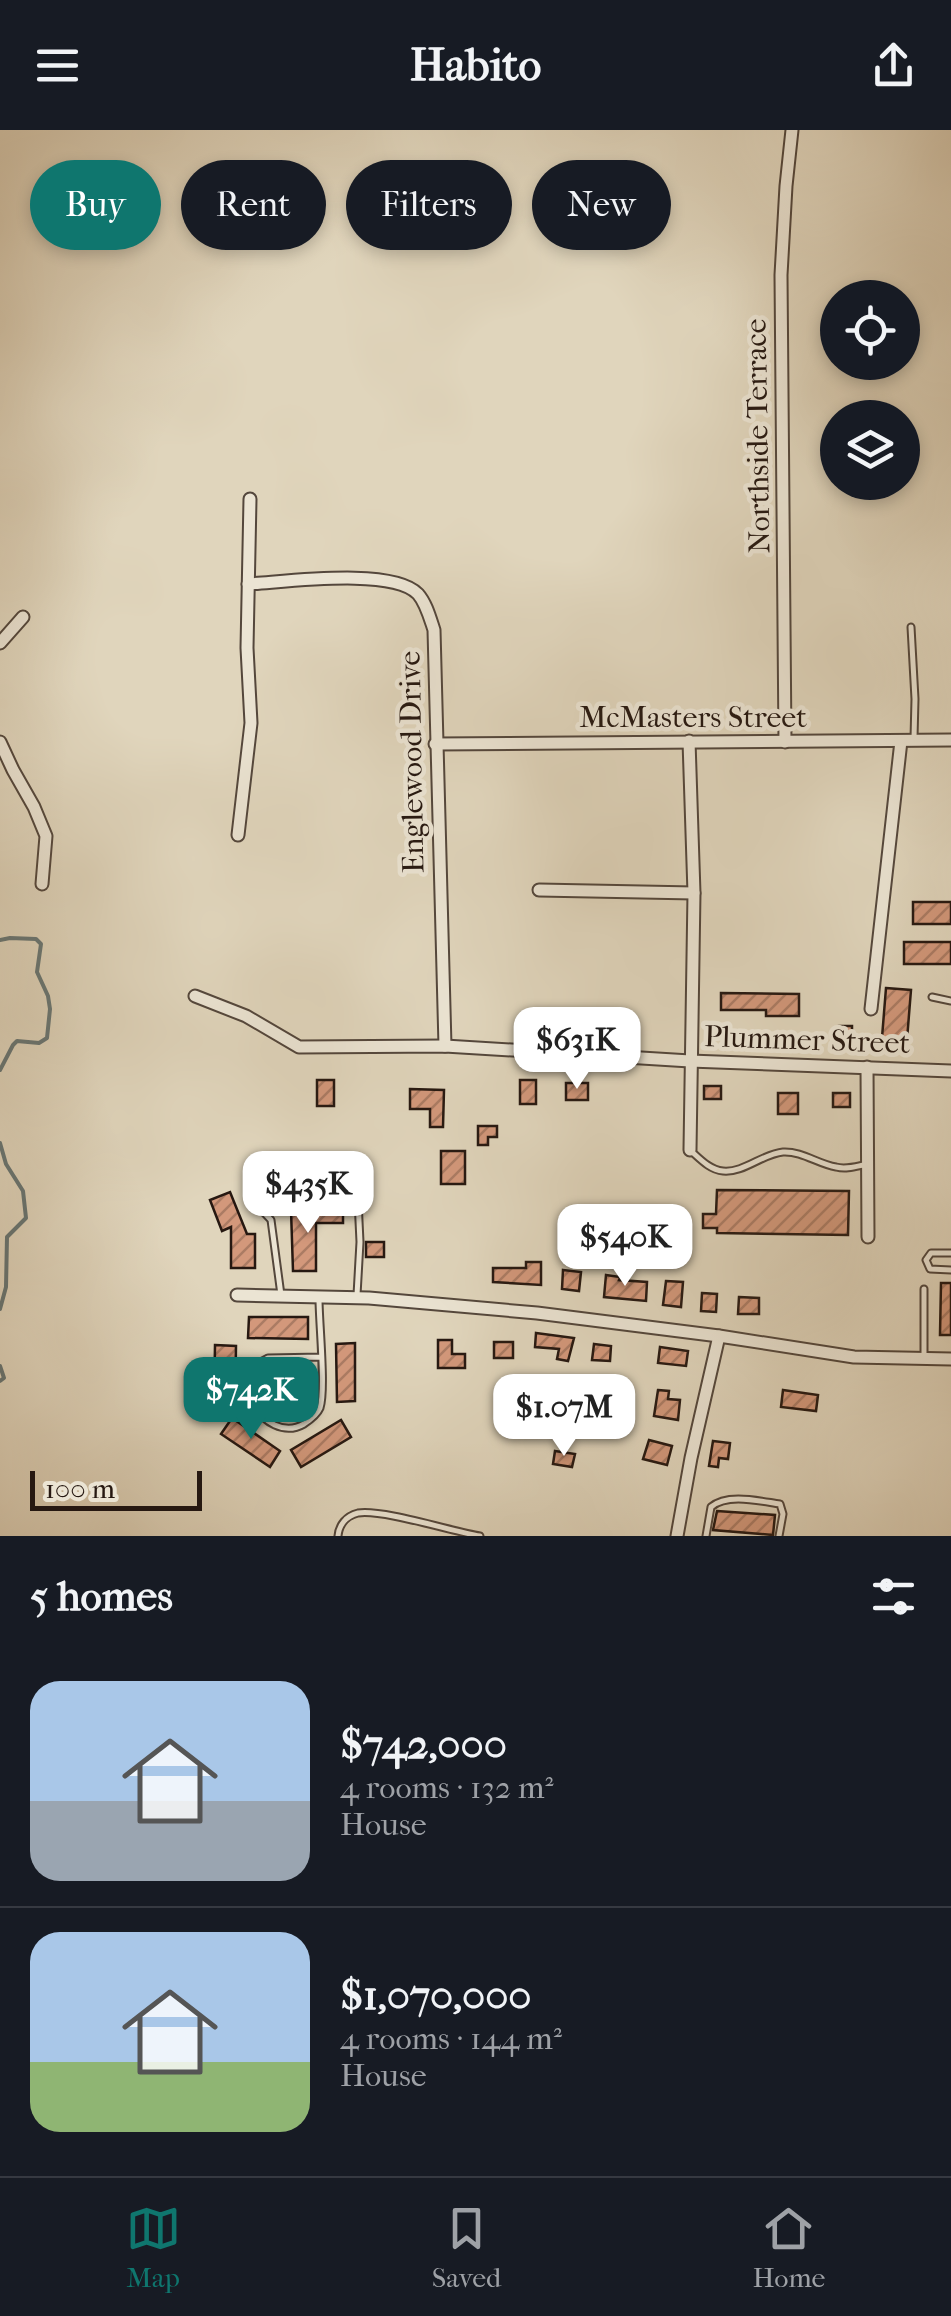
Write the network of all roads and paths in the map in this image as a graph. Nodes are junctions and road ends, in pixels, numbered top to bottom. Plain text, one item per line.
1 (792, 130) edge
2 (250, 498) dead end
3 (248, 584) junction
4 (23, 616) dead end
5 (911, 627) dead end
6 (0, 643) edge
7 (951, 740) edge
8 (689, 741) junction
9 (908, 741) junction
10 (0, 742) edge
11 (785, 742) junction
12 (436, 744) junction
13 (238, 835) dead end
14 (42, 884) dead end
15 (539, 890) dead end
16 (694, 893) junction
17 (195, 996) dead end
18 (932, 997) dead end
19 (951, 1000) edge
20 (871, 1009) dead end
21 (445, 1046) junction
22 (690, 1061) junction
23 (867, 1068) junction
24 (951, 1070) edge
25 (690, 1150) joint
26 (868, 1164) junction
27 (358, 1178) dead end
28 (252, 1188) dead end
29 (868, 1237) dead end
30 (951, 1253) edge
31 (951, 1270) edge
32 (924, 1289) dead end
33 (237, 1295) dead end
34 (281, 1295) junction
35 (318, 1296) junction
36 (357, 1298) junction
37 (719, 1336) junction
38 (320, 1357) junction
39 (924, 1358) junction
40 (951, 1360) edge
41 (338, 1536) edge
42 (480, 1536) edge
43 (677, 1536) edge
44 (706, 1536) edge
45 (779, 1536) edge

1 - 11 street, Northside Terrace
2 - 3 street
3 - 12 street, Englewood Drive
3 - 13 street
4 - 6 street
5 - 9 lane
7 - 9 street, McMasters Street
8 - 11 street, McMasters Street
8 - 12 street, McMasters Street
8 - 16 street
9 - 11 street, McMasters Street
9 - 20 street
10 - 14 street
12 - 21 street, Englewood Drive
15 - 16 street
16 - 22 street
17 - 21 street, Plummer Street
18 - 19 lane
21 - 22 street, Plummer Street
22 - 23 street, Plummer Street
22 - 25 street
23 - 24 street, Plummer Street
23 - 26 street
25 - 26 lane
26 - 29 street
27 - 36 lane
28 - 34 lane
30 - 31 lane
32 - 39 lane
33 - 34 street
34 - 35 street
35 - 36 street
35 - 38 lane
36 - 37 street
37 - 39 street
37 - 43 street
38 - 38 lane
39 - 40 street
41 - 42 lane
44 - 45 lane

